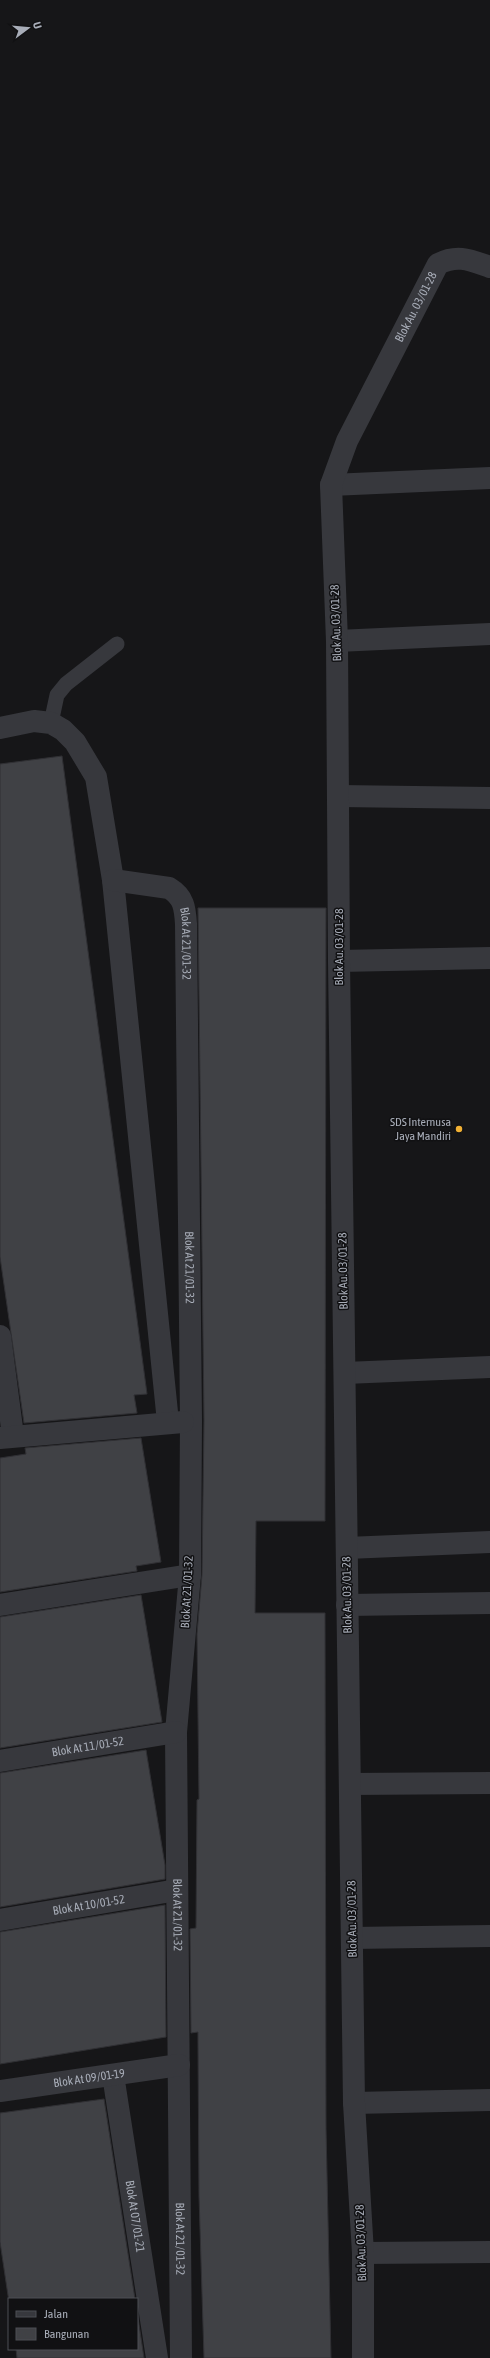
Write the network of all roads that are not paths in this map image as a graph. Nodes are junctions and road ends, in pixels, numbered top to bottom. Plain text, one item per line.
1 (490, 267) edge
2 (490, 478) edge
3 (331, 485) junction
4 (490, 634) edge
5 (337, 641) junction
6 (117, 644) dead end
7 (51, 723) junction
8 (0, 728) edge
9 (339, 796) junction
10 (490, 798) edge
11 (113, 880) junction
12 (490, 958) edge
13 (339, 961) junction
14 (0, 1336) edge
15 (490, 1367) edge
16 (344, 1373) junction
17 (190, 1421) junction
18 (168, 1422) junction
19 (6, 1437) edge
20 (490, 1542) edge
21 (347, 1548) junction
22 (190, 1575) junction
23 (490, 1603) edge
24 (0, 1605) edge
25 (347, 1605) junction
26 (176, 1732) junction
27 (0, 1761) edge
28 (490, 1783) edge
29 (350, 1784) junction
30 (177, 1890) junction
31 (0, 1920) edge
32 (490, 1936) edge
33 (352, 1938) junction
34 (179, 2065) junction
35 (113, 2075) junction
36 (0, 2091) edge
37 (490, 2100) edge
38 (354, 2103) junction
39 (490, 2252) edge
40 (363, 2253) junction
41 (157, 2358) edge
42 (181, 2358) edge
43 (363, 2358) edge

1 - 3 street, Blok Au. 03/01-28
2 - 3 street
3 - 5 street, Blok Au. 03/01-28
4 - 5 street
5 - 9 street, Blok Au. 03/01-28
6 - 7 lane
7 - 8 street
7 - 11 street
9 - 10 street
9 - 13 street, Blok Au. 03/01-28
11 - 17 street, Blok At 21/01-32
11 - 18 street
12 - 13 street
13 - 16 street, Blok Au. 03/01-28
14 - 19 street
15 - 16 street
16 - 21 street, Blok Au. 03/01-28
17 - 18 street
17 - 22 street, Blok At 21/01-32
18 - 19 street
20 - 21 street
21 - 25 street, Blok Au. 03/01-28
22 - 24 street
22 - 26 street, Blok At 21/01-32
23 - 25 street
25 - 29 street, Blok Au. 03/01-28
26 - 27 street, Blok At 11/01-52
26 - 30 street, Blok At 21/01-32
28 - 29 street
29 - 33 street, Blok Au. 03/01-28
30 - 31 street, Blok At 10/01-52
30 - 34 street, Blok At 21/01-32
32 - 33 street
33 - 38 street, Blok Au. 03/01-28
34 - 35 street, Blok At 09/01-19
34 - 42 street, Blok At 21/01-32
35 - 36 street, Blok At 09/01-19
35 - 41 street, Blok At 07/01-21
37 - 38 street
38 - 40 street, Blok Au. 03/01-28
39 - 40 street
40 - 43 street, Blok Au. 03/01-28

